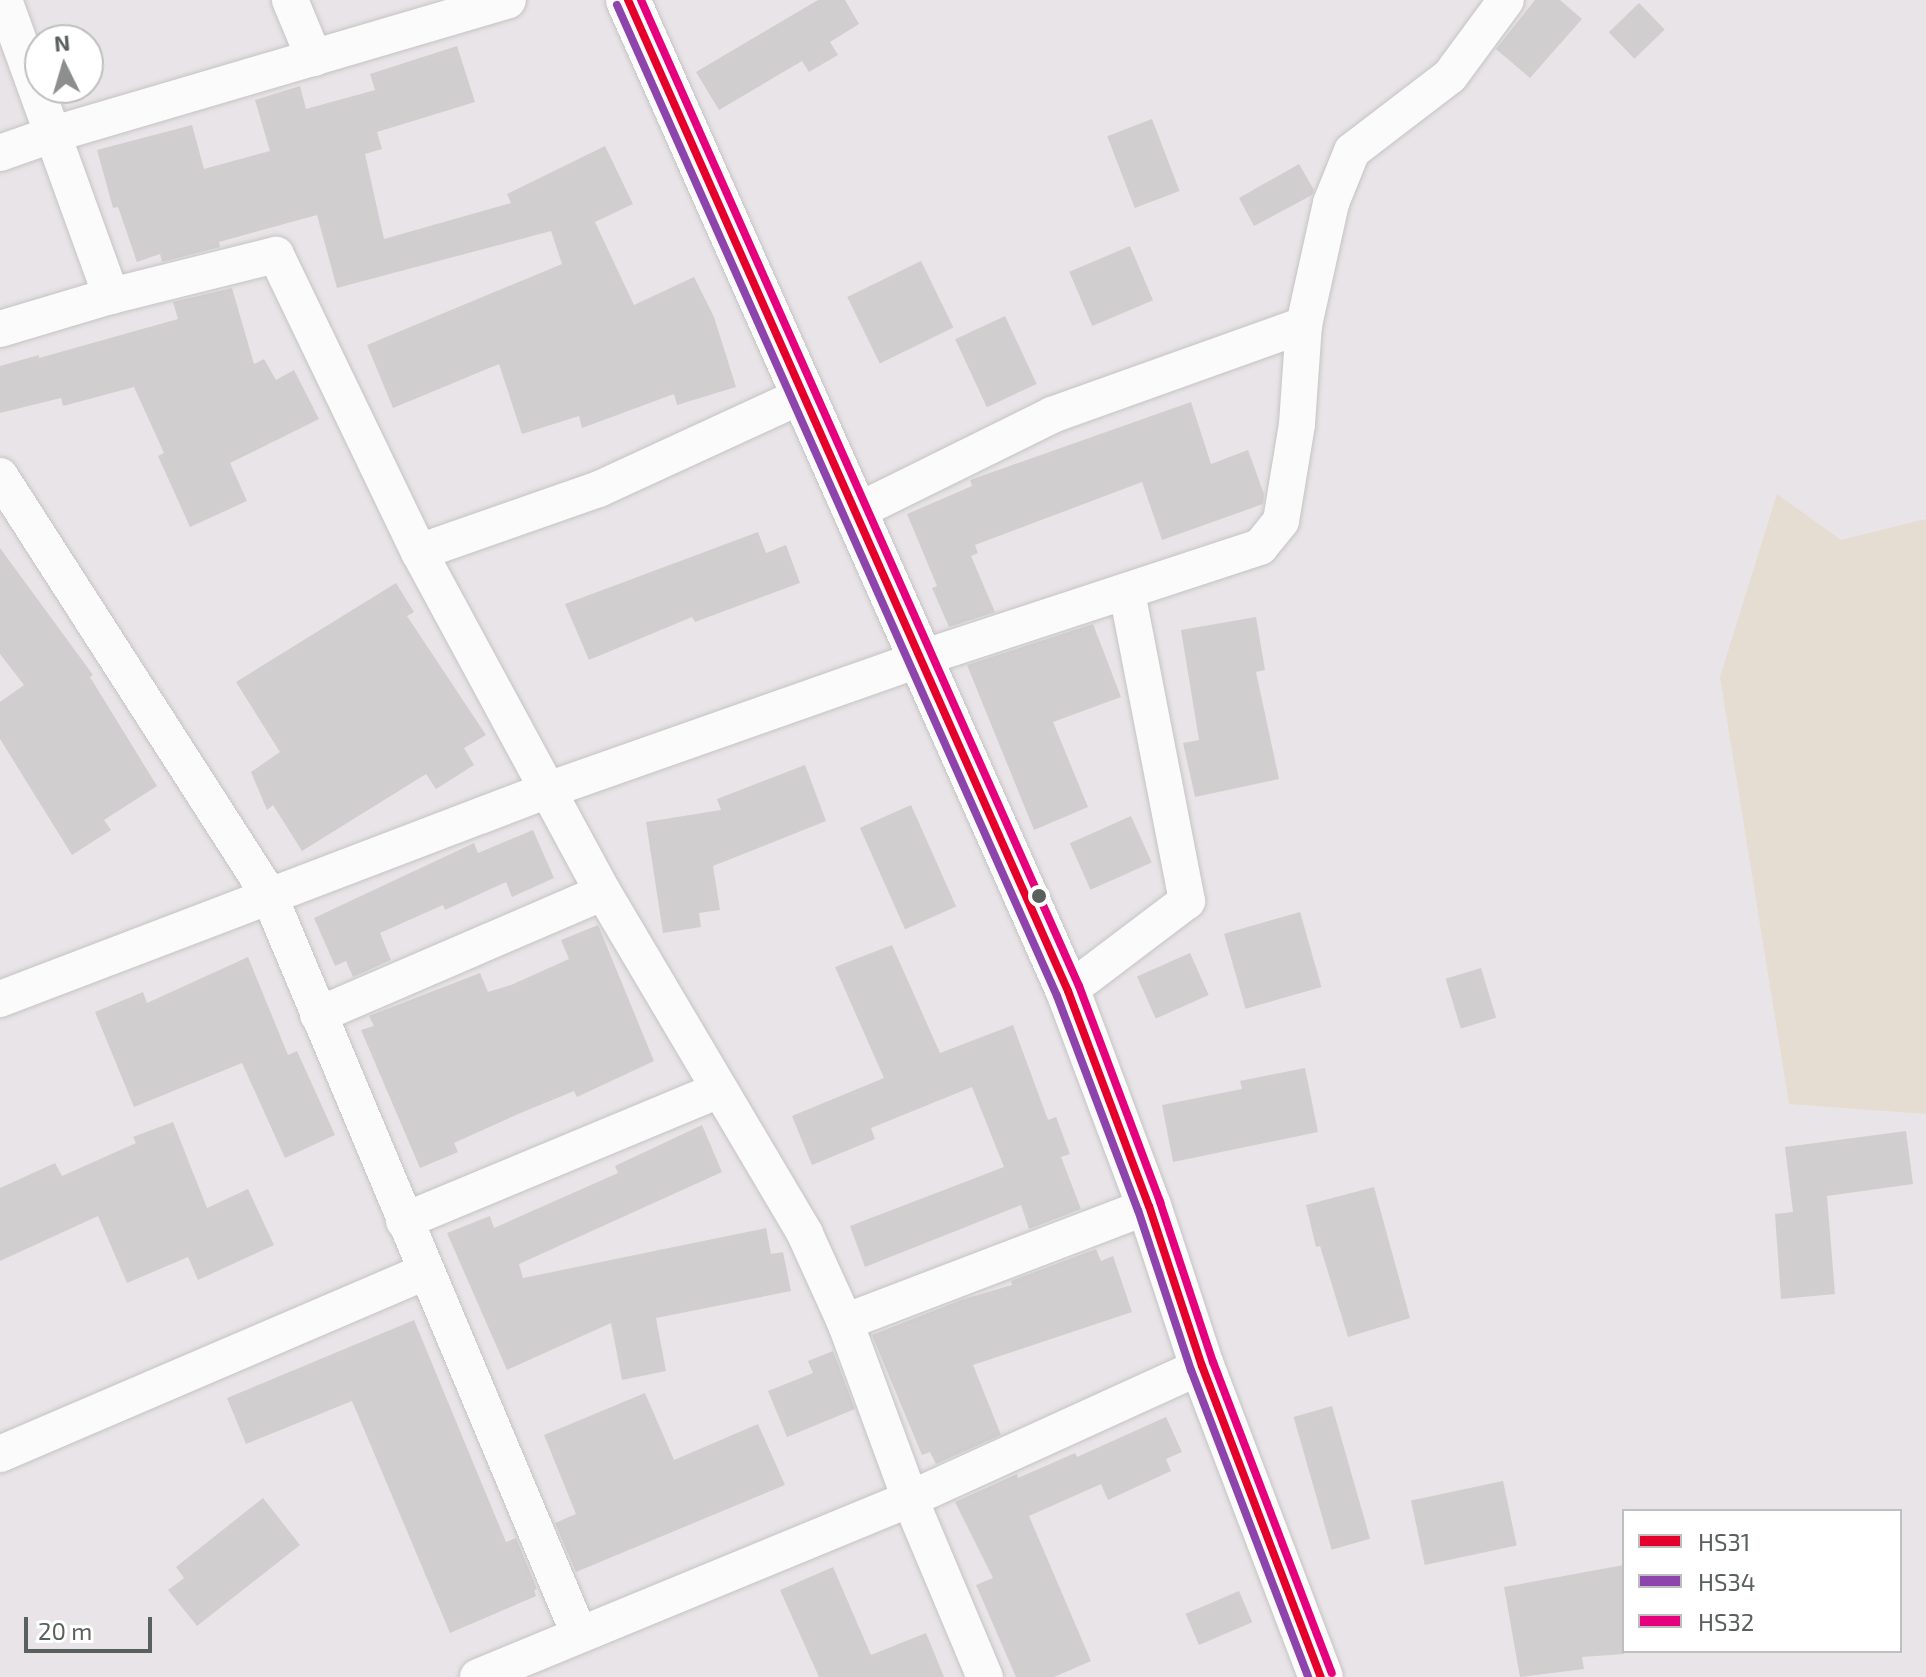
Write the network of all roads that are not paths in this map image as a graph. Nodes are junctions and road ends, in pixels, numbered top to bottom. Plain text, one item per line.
1 (4, 0) edge
2 (290, 0) edge
3 (508, 0) edge
4 (628, 0) edge
5 (1506, 0) edge
6 (314, 58) junction
7 (54, 134) junction
8 (0, 153) edge
9 (111, 296) junction
10 (1304, 325) junction
11 (0, 329) edge
12 (803, 395) junction
13 (0, 476) edge
14 (856, 512) junction
15 (419, 552) junction
16 (1127, 592) junction
17 (922, 658) junction
18 (548, 790) junction
19 (603, 892) junction
20 (269, 895) junction
21 (1068, 991) junction
22 (0, 999) edge
23 (318, 1015) junction
24 (719, 1090) junction
25 (1149, 1206) junction
26 (404, 1221) junction
27 (425, 1272) junction
28 (845, 1322) junction
29 (1202, 1366) junction
30 (0, 1454) edge
31 (910, 1499) junction
32 (579, 1634) junction
33 (478, 1677) edge
34 (985, 1677) edge
35 (1321, 1677) edge

1 - 7 street
2 - 6 street
3 - 6 street
4 - 12 main road
5 - 10 street
6 - 7 street
7 - 8 street
7 - 9 street
9 - 11 street
9 - 15 street
10 - 14 street
10 - 16 street
12 - 14 main road
12 - 15 street
13 - 20 street
14 - 17 main road
15 - 18 street
16 - 17 street
16 - 21 street
17 - 18 street
17 - 21 main road
18 - 19 street
18 - 20 street
19 - 23 street
19 - 24 street
20 - 22 street
20 - 23 street
21 - 25 main road
23 - 26 street
24 - 26 street
24 - 28 street
25 - 28 street
25 - 29 main road
26 - 27 street
27 - 30 street
27 - 32 street
28 - 31 street
29 - 31 street
29 - 35 main road
31 - 32 street
31 - 34 street
32 - 33 street

